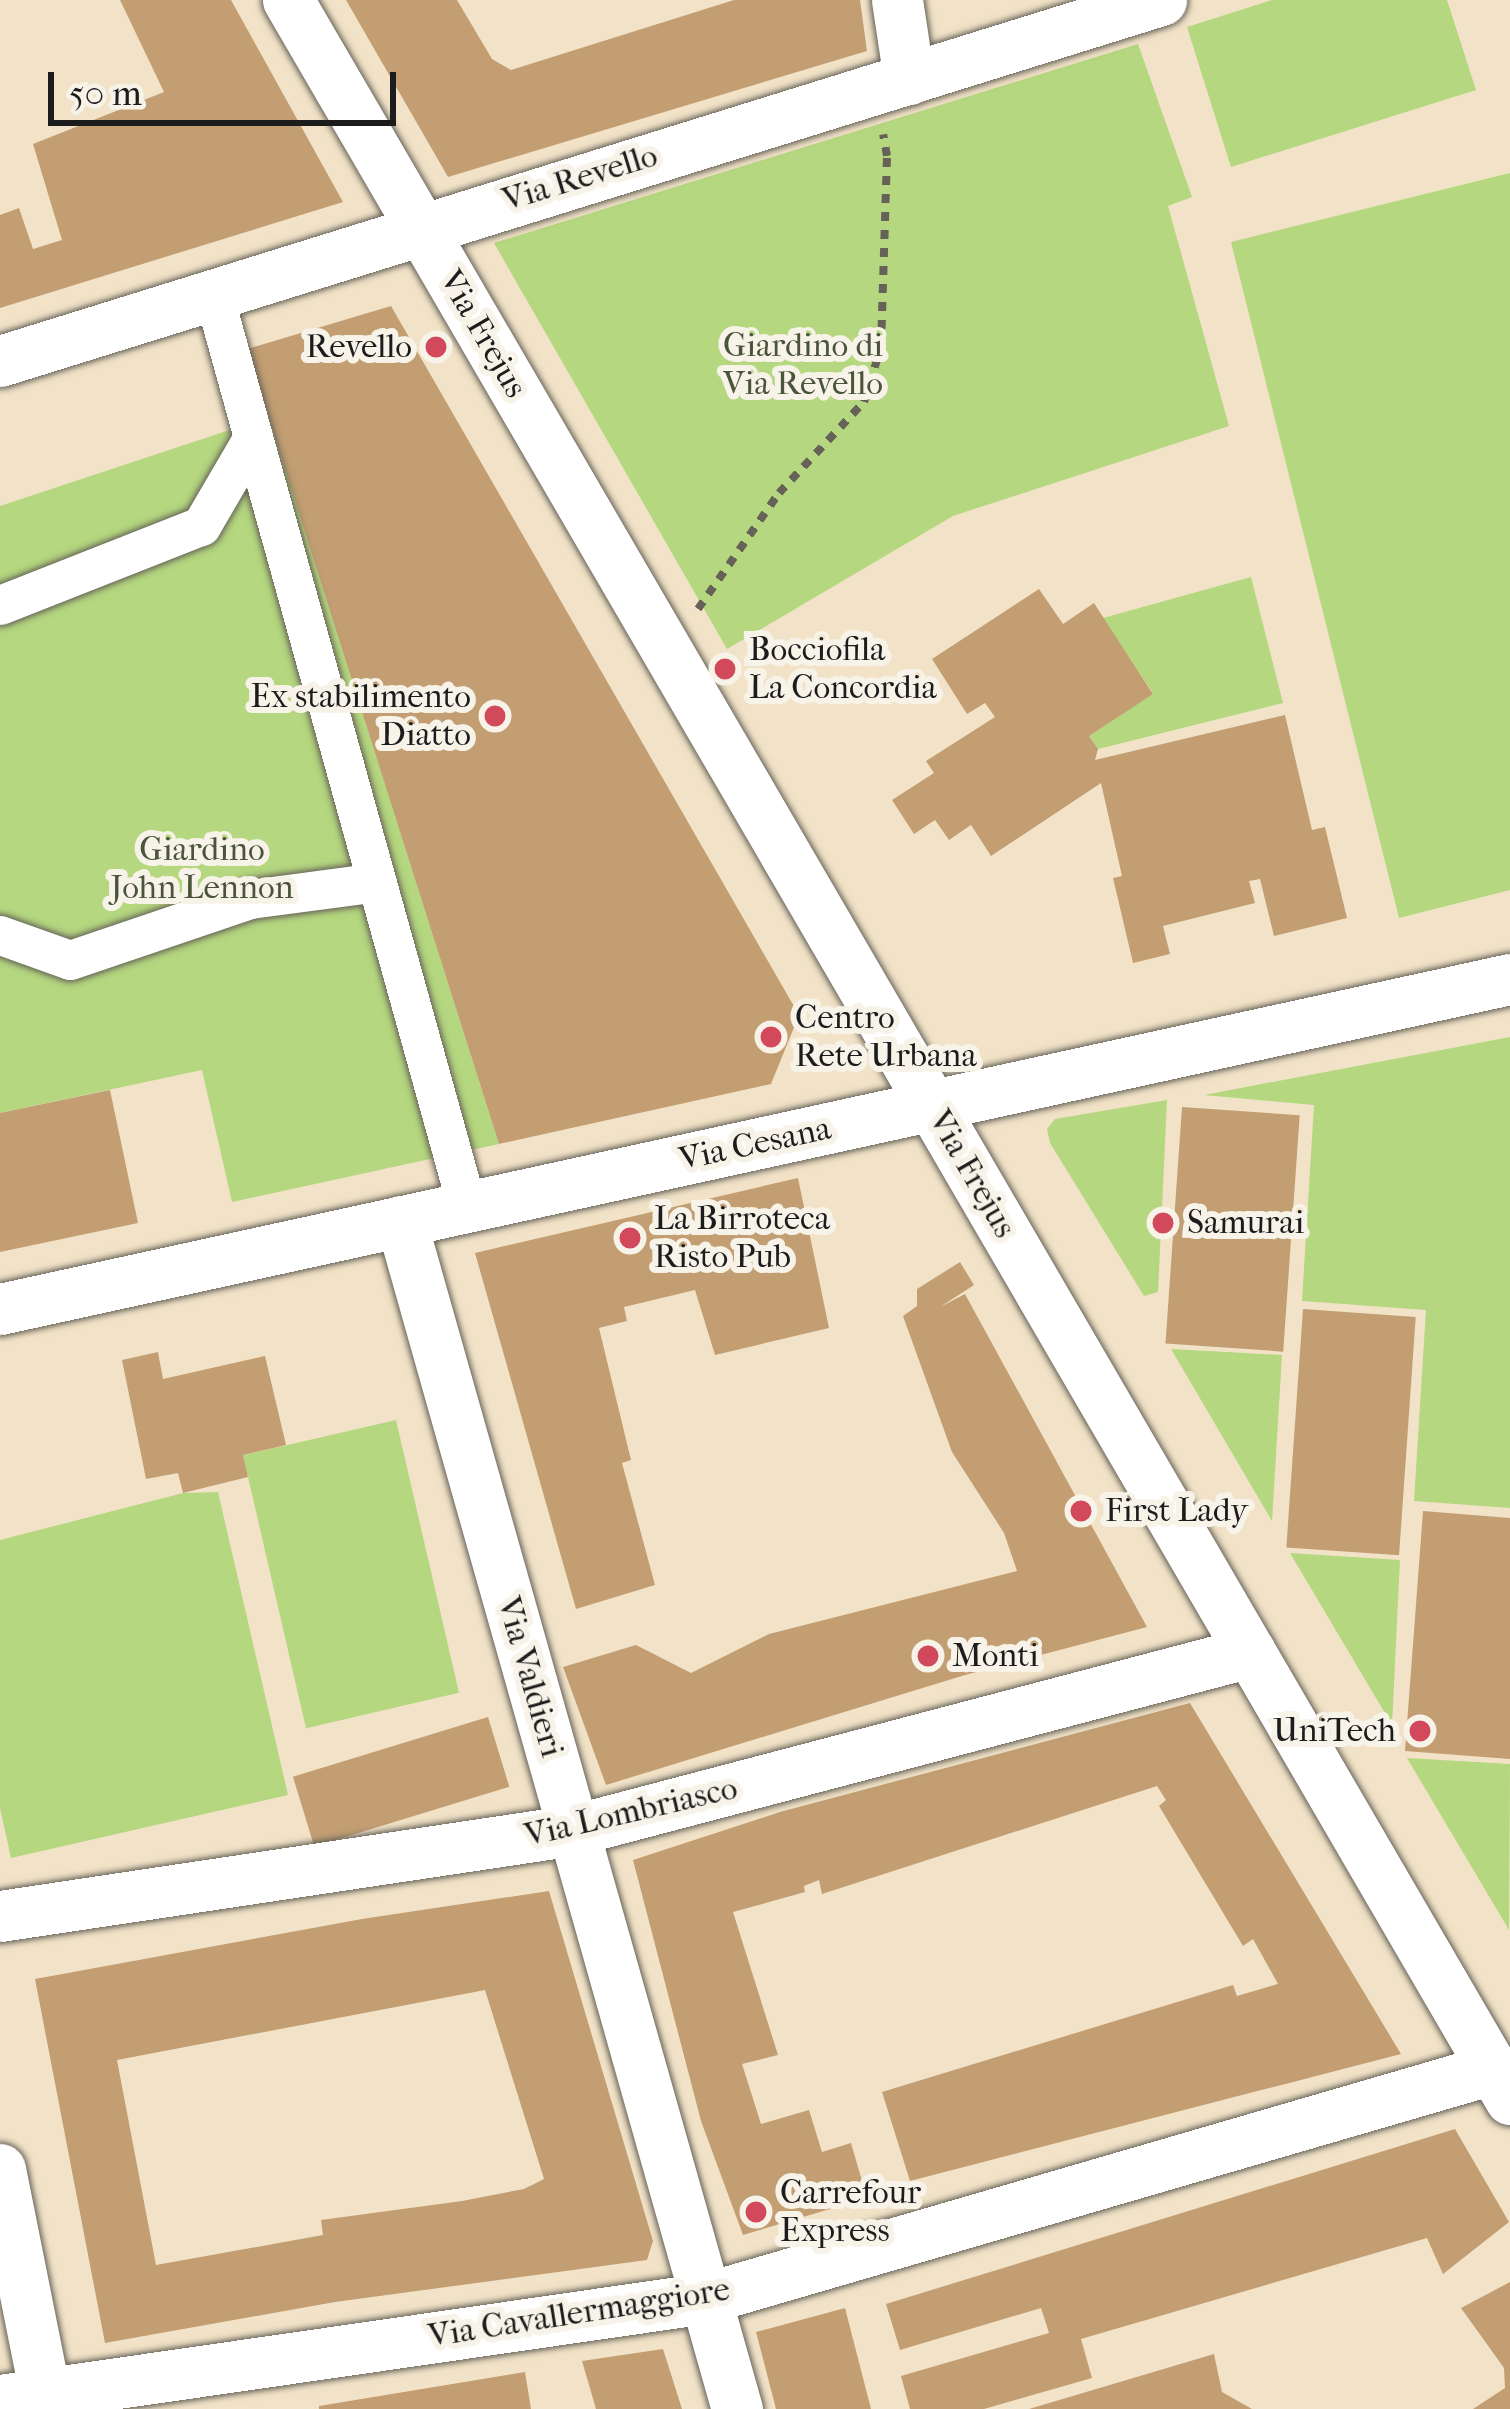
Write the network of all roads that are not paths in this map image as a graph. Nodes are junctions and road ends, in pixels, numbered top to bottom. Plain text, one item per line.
1 (288, 0) edge
2 (898, 0) edge
3 (1161, 0) edge
4 (890, 85) junction
5 (420, 226) junction
6 (213, 293) junction
7 (0, 361) edge
8 (253, 437) junction
9 (0, 604) edge
10 (377, 882) junction
11 (0, 935) edge
12 (1510, 979) edge
13 (931, 1105) junction
14 (467, 1207) junction
15 (401, 1221) junction
16 (0, 1309) edge
17 (1250, 1652) junction
18 (574, 1830) junction
19 (0, 1916) edge
20 (1501, 2084) edge
21 (0, 2169) edge
22 (706, 2298) junction
23 (31, 2400) edge
24 (737, 2409) edge

1 - 5 street, Via Frejus
2 - 4 street
3 - 4 street, Via Revello
4 - 5 street, Via Revello
5 - 6 street, Via Revello
5 - 13 street, Via Frejus
6 - 7 street, Via Revello
6 - 8 street
8 - 9 street
8 - 10 street
10 - 11 street
10 - 14 street
12 - 13 street, Via Cesana
13 - 14 street, Via Cesana
13 - 17 street, Via Frejus
14 - 15 street, Via Cesana
15 - 16 street, Via Cesana
15 - 18 street, Via Valdieri
17 - 18 street, Via Lombriasco
17 - 20 street, Via Frejus
18 - 19 street, Via Lombriasco
18 - 22 street, Via Valdieri
20 - 22 street, Via Cavallermaggiore
21 - 23 street
22 - 23 street, Via Cavallermaggiore
22 - 24 street, Via Valdieri

